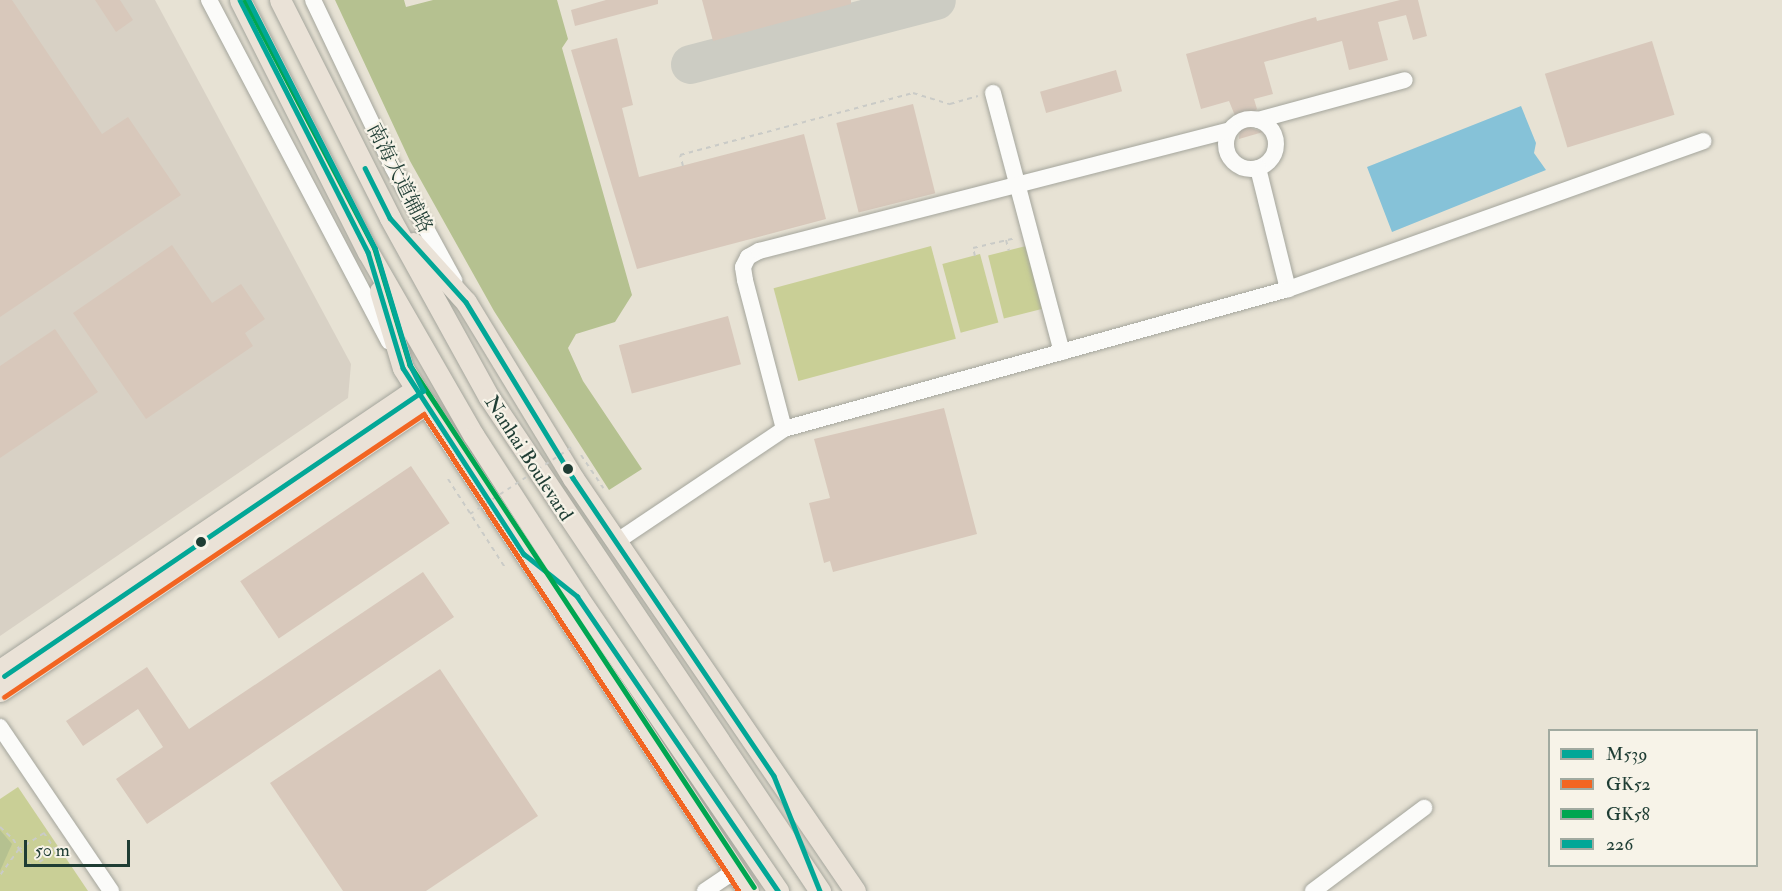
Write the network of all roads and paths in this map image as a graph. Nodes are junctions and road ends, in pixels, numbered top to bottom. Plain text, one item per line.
1 (209, 0) edge
2 (239, 0) edge
3 (280, 0) edge
4 (313, 0) edge
5 (1405, 80) dead end
6 (993, 93) joint
7 (1258, 120) junction
8 (1230, 130) junction
9 (1704, 141) dead end
10 (683, 166) dead end
11 (1258, 168) junction
12 (1017, 185) junction
13 (390, 218) junction
14 (1030, 234) junction
15 (1006, 240) junction
16 (1009, 250) dead end
17 (368, 252) junction
18 (975, 256) dead end
19 (1288, 289) junction
20 (466, 302) junction
21 (1062, 352) junction
22 (403, 368) junction
23 (421, 397) junction
24 (784, 429) junction
25 (448, 479) dead end
26 (606, 493) dead end
27 (470, 514) junction
28 (616, 542) junction
29 (524, 554) junction
30 (507, 569) dead end
31 (577, 596) junction
32 (0, 670) edge
33 (0, 690) edge
34 (0, 727) edge
35 (774, 776) junction
36 (1424, 808) dead end
37 (0, 827) edge
38 (19, 849) junction
39 (735, 871) junction
40 (0, 875) edge
41 (818, 888) edge
42 (111, 891) edge
43 (705, 891) edge
44 (748, 891) edge
45 (778, 891) edge
46 (855, 891) edge
47 (1313, 891) edge

1 - 22 street
2 - 17 main road, Nanhai Boulevard
3 - 13 main road, Nanhai Boulevard
4 - 20 street, 南海大道辅路
5 - 7 street
6 - 10 path
6 - 12 street
7 - 8 street
7 - 11 street
8 - 11 street
8 - 12 street
9 - 19 street
11 - 19 street
12 - 14 street
12 - 24 street
13 - 20 main road
13 - 41 main road, Nanhai Boulevard
14 - 15 path
14 - 21 street
15 - 16 path
15 - 18 path
17 - 22 main road
17 - 31 main road, Nanhai Boulevard
19 - 21 street
20 - 28 main road, 南海大道辅路
21 - 24 street
22 - 23 main road
23 - 29 main road
23 - 32 main road
23 - 33 main road
24 - 28 street
25 - 27 path
26 - 27 path, bridge
27 - 30 path
28 - 35 main road, 南海大道辅路
29 - 31 main road
29 - 39 main road
31 - 45 main road, Nanhai Boulevard
34 - 42 street
35 - 41 main road
35 - 46 main road, 南海大道辅路
36 - 47 street
37 - 38 path
38 - 38 path
38 - 40 path
39 - 43 street
39 - 44 main road

